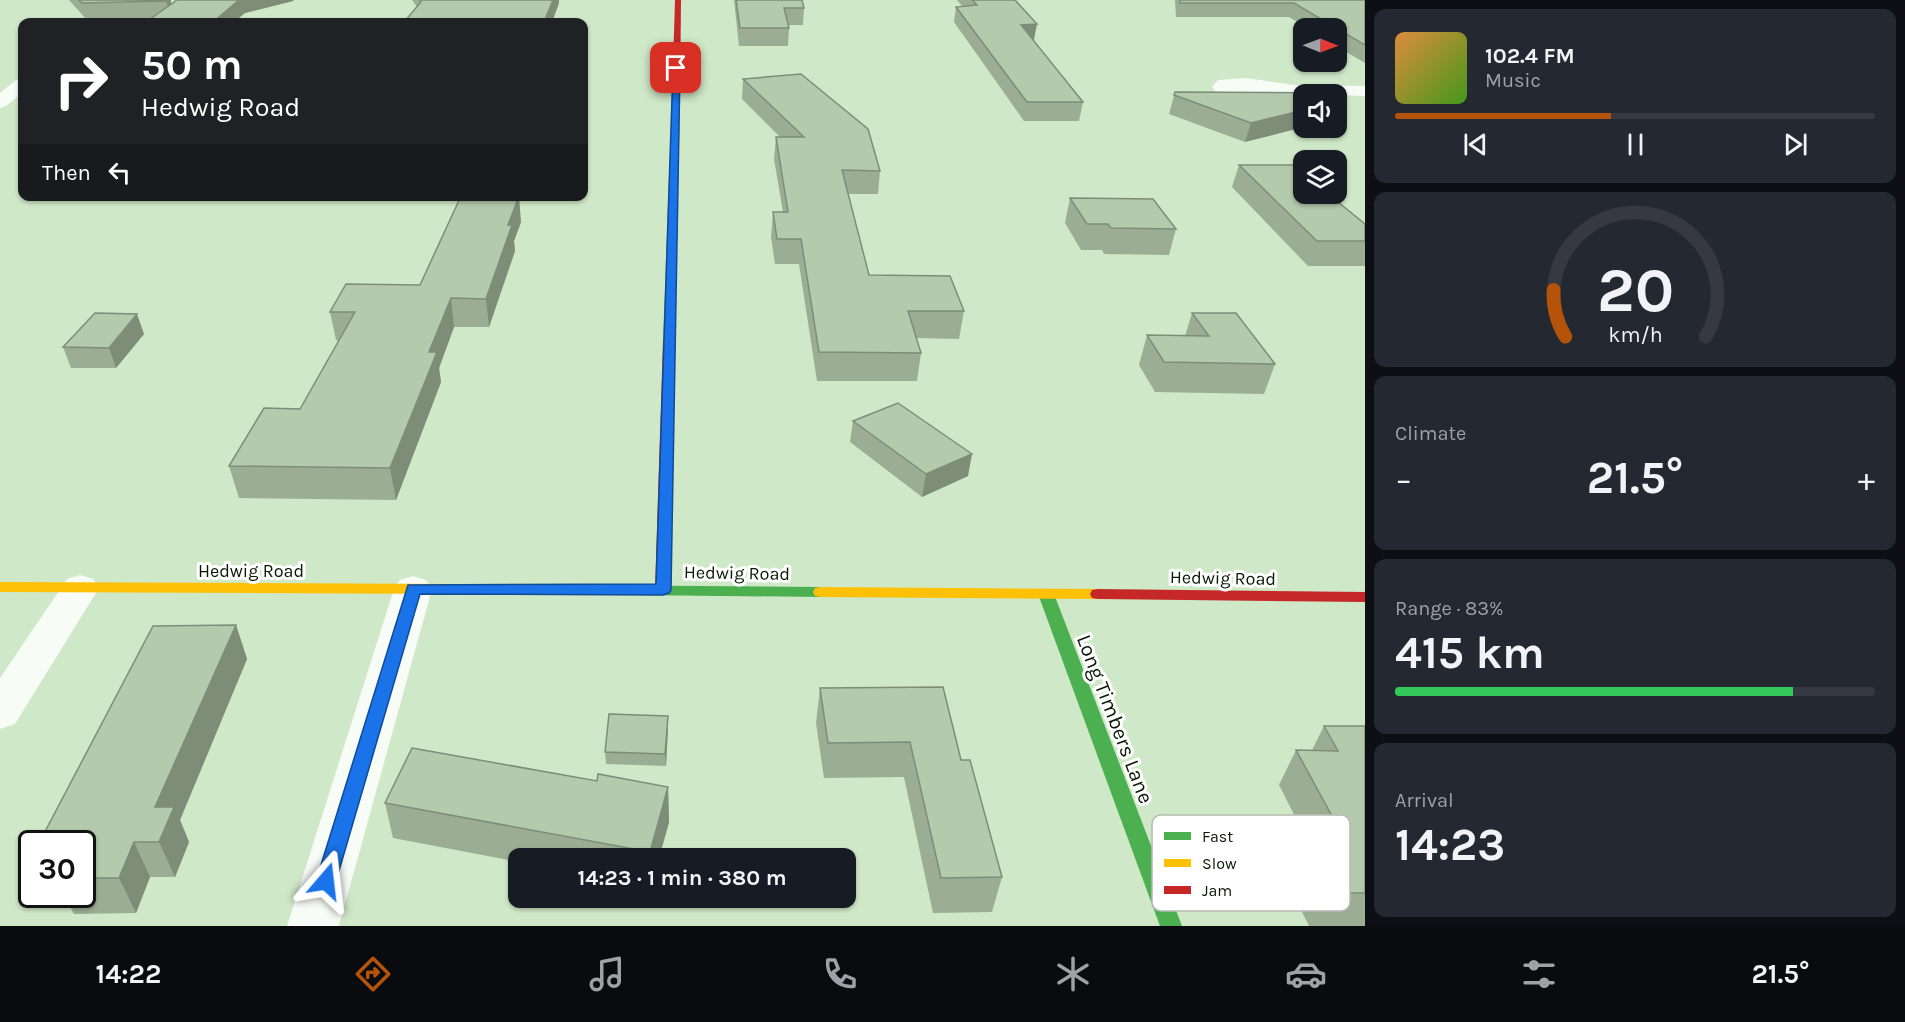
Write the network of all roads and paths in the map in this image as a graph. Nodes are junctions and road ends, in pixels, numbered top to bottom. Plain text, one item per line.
1 (678, 0) edge
2 (18, 87) edge
3 (1347, 91) edge
4 (1365, 91) edge
5 (0, 102) edge
6 (0, 587) edge
7 (80, 588) junction
8 (414, 589) junction
9 (663, 590) junction
10 (1046, 594) junction
11 (1365, 597) edge
12 (0, 712) edge
13 (1152, 876) edge
14 (1165, 911) edge
15 (313, 926) edge
16 (1171, 926) edge

1 - 9 street
2 - 5 street
3 - 4 street
6 - 7 street, Hedwig Road
7 - 8 street, Hedwig Road
7 - 12 street
8 - 9 street, Hedwig Road
8 - 15 street
9 - 10 street, Hedwig Road
10 - 11 street, Hedwig Road
10 - 13 street, Long Timbers Lane
14 - 16 street, Long Timbers Lane

